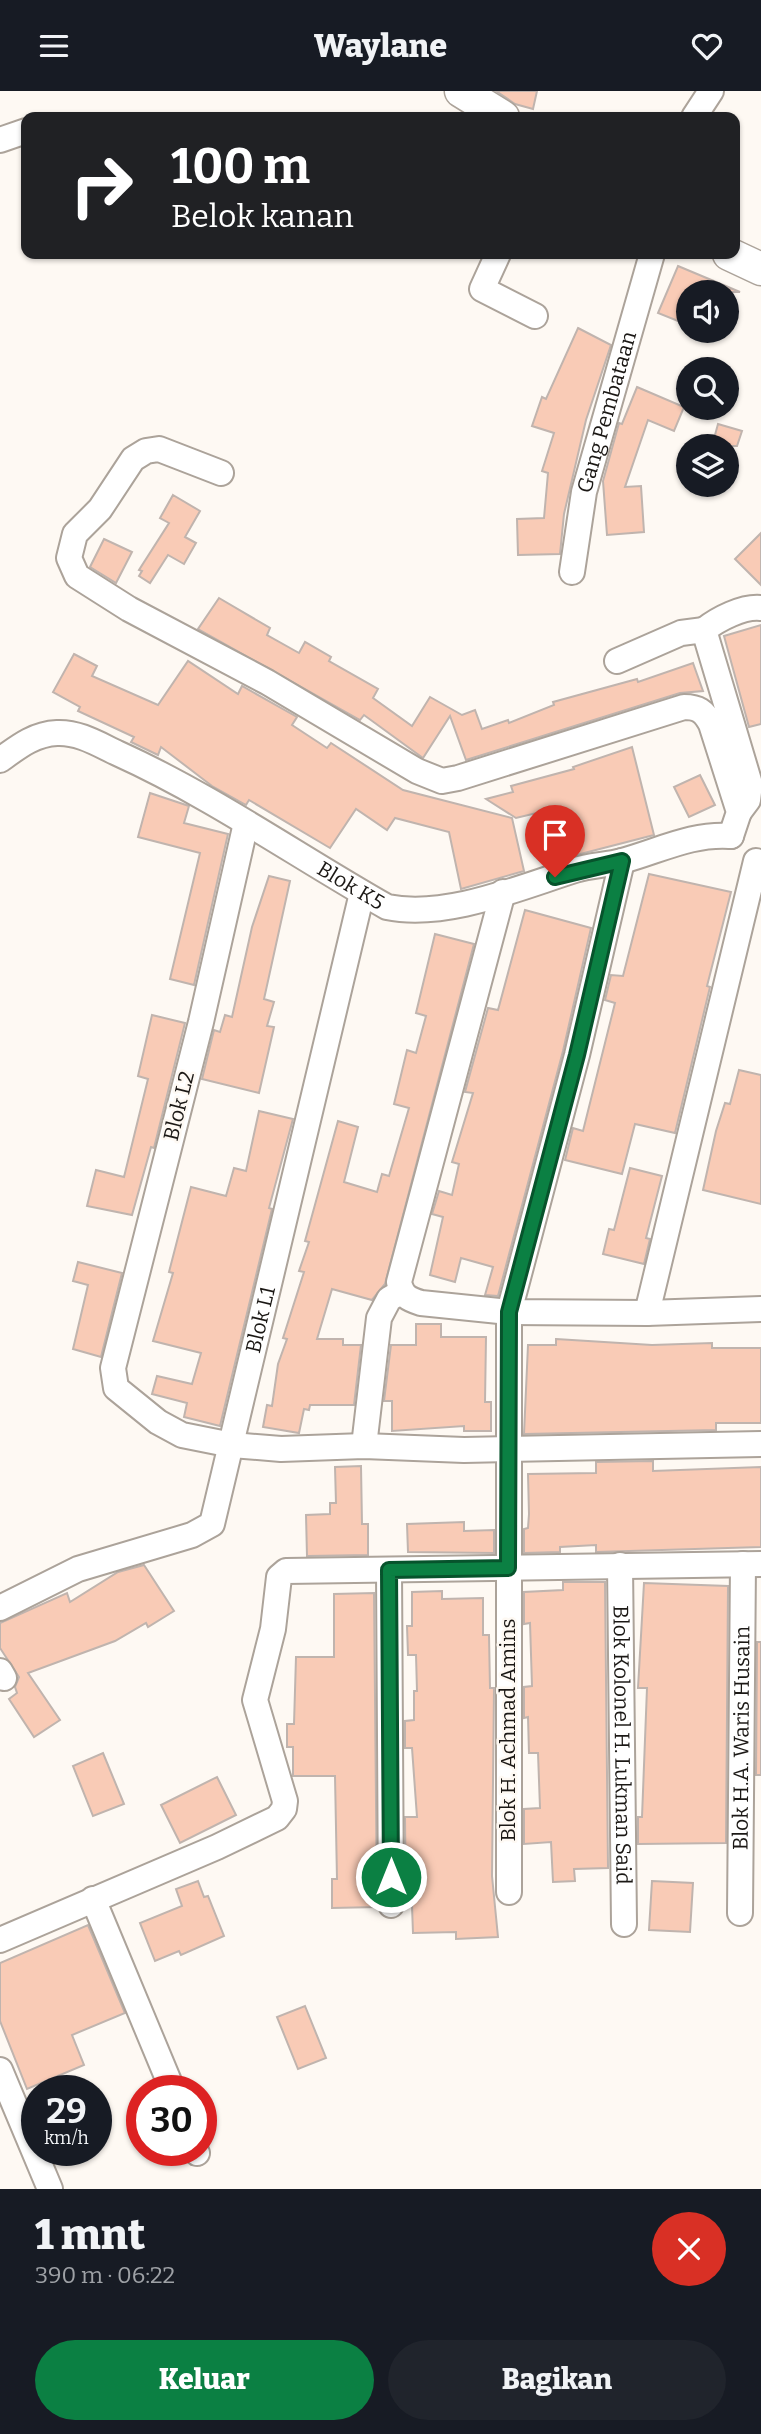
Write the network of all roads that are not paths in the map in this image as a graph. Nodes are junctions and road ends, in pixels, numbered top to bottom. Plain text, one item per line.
1 (460, 91) edge
2 (711, 91) edge
3 (495, 112) edge
4 (697, 112) edge
5 (21, 133) edge
6 (0, 139) edge
7 (496, 259) edge
8 (651, 259) edge
9 (740, 259) edge
10 (761, 269) edge
11 (535, 316) dead end
12 (220, 473) dead end
13 (572, 572) dead end
14 (761, 608) edge
15 (704, 631) junction
16 (617, 661) dead end
17 (0, 760) edge
18 (739, 812) junction
19 (246, 823) junction
20 (732, 836) junction
21 (622, 861) junction
22 (759, 863) edge
23 (503, 892) junction
24 (362, 893) junction
25 (401, 1292) junction
26 (761, 1309) edge
27 (509, 1312) junction
28 (647, 1313) junction
29 (761, 1444) edge
30 (232, 1445) junction
31 (364, 1446) junction
32 (507, 1447) junction
33 (752, 1564) edge
34 (620, 1565) junction
35 (508, 1568) junction
36 (389, 1570) junction
37 (0, 1608) edge
38 (509, 1892) dead end
39 (93, 1899) junction
40 (391, 1905) dead end
41 (740, 1913) dead end
42 (624, 1924) dead end
43 (0, 1940) edge
44 (0, 2070) edge
45 (166, 2075) edge
46 (50, 2189) edge

1 - 3 street
2 - 4 street
5 - 6 street
7 - 11 street
8 - 13 street, Gang Pembataan
9 - 10 street
12 - 18 street
14 - 15 street
15 - 16 street
15 - 18 street
17 - 19 street, Blok K5
18 - 20 street
19 - 24 street, Blok K5
19 - 30 street, Blok L2
20 - 21 street, Blok K5
20 - 22 street
21 - 23 street, Blok K5
21 - 27 street, Blok H. Achmad Amins
22 - 28 street
23 - 24 street, Blok K5
23 - 25 street
24 - 30 street, Blok L1
25 - 27 street
25 - 31 street
26 - 28 street
27 - 28 street
27 - 32 street, Blok H. Achmad Amins
29 - 32 street
30 - 31 street
30 - 37 street, Blok L1
31 - 32 street
32 - 35 street, Blok H. Achmad Amins
33 - 34 street
33 - 41 street, Blok H.A. Waris Husain
34 - 35 street
34 - 42 street, Blok Kolonel H. Lukman Said
35 - 36 street
35 - 38 street, Blok H. Achmad Amins
36 - 39 street
36 - 40 street
39 - 43 street
39 - 45 street
44 - 46 street

